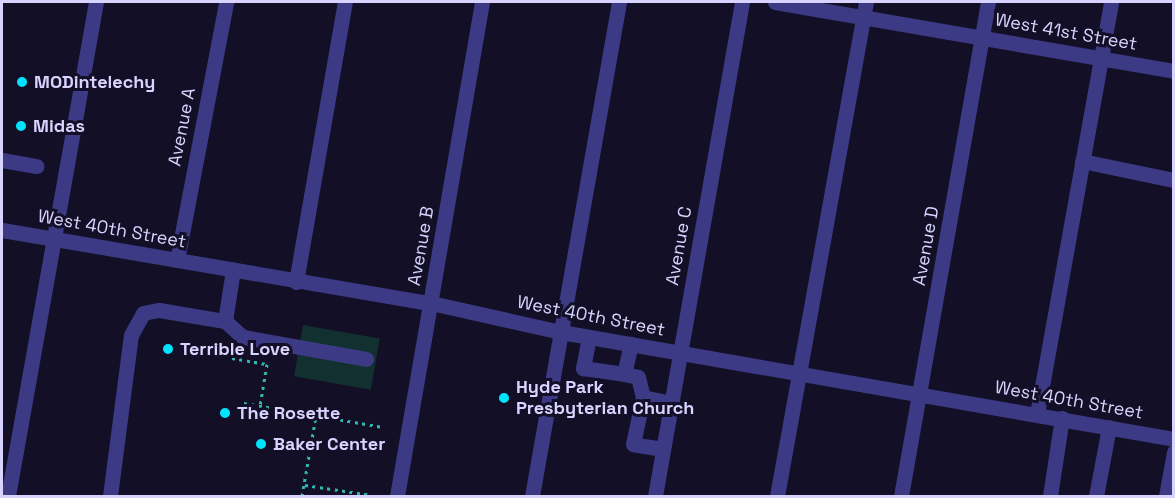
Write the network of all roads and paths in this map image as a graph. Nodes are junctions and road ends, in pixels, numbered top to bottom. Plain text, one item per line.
1 (96, 2) edge
2 (226, 2) edge
3 (345, 2) edge
4 (482, 2) edge
5 (620, 2) edge
6 (742, 2) edge
7 (775, 2) edge
8 (866, 2) edge
9 (988, 2) edge
10 (1111, 2) edge
11 (864, 17) junction
12 (982, 37) junction
13 (1100, 57) junction
14 (1173, 71) edge
15 (2, 160) edge
16 (1082, 161) junction
17 (36, 166) dead end
18 (1173, 180) edge
19 (2, 230) edge
20 (55, 240) junction
21 (177, 260) junction
22 (233, 270) junction
23 (297, 282) junction
24 (431, 303) junction
25 (225, 321) junction
26 (561, 332) junction
27 (589, 337) junction
28 (631, 344) junction
29 (680, 353) junction
30 (232, 358) dead end
31 (366, 359) dead end
32 (797, 372) junction
33 (624, 374) junction
34 (920, 394) junction
35 (643, 397) junction
36 (244, 403) dead end
37 (672, 403) junction
38 (260, 406) junction
39 (1037, 414) junction
40 (316, 416) junction
41 (1062, 418) junction
42 (383, 427) dead end
43 (1109, 427) junction
44 (1173, 439) edge
45 (663, 449) junction
46 (1173, 453) edge
47 (304, 485) junction
48 (371, 495) edge
49 (8, 496) edge
50 (110, 496) edge
51 (302, 496) edge
52 (397, 496) edge
53 (532, 496) edge
54 (655, 496) edge
55 (777, 496) edge
56 (901, 496) edge
57 (1050, 496) edge
58 (1096, 496) edge
59 (1166, 496) edge

1 - 20 street
2 - 21 street, Avenue A
3 - 23 street
4 - 24 street, Avenue B
5 - 26 street
6 - 29 street, Avenue C
7 - 11 street, West 41st Street
8 - 11 street
9 - 12 street, Avenue D
10 - 13 street
11 - 12 street, West 41st Street
11 - 32 street
12 - 13 street, West 41st Street
12 - 34 street, Avenue D
13 - 14 street, West 41st Street
13 - 16 street
15 - 17 street
16 - 18 street
16 - 39 street
19 - 20 street, West 40th Street
20 - 21 street, West 40th Street
20 - 49 street
21 - 22 street, West 40th Street
22 - 23 street, West 40th Street
22 - 25 street
23 - 24 street, West 40th Street
24 - 26 street, West 40th Street
24 - 52 street, Avenue B
25 - 31 street
25 - 50 street
26 - 27 street, West 40th Street
26 - 53 street
27 - 28 street, West 40th Street
27 - 33 street
28 - 29 street, West 40th Street
28 - 33 street
29 - 32 street, West 40th Street
29 - 37 street, Avenue C
30 - 38 path
32 - 34 street, West 40th Street
32 - 55 street
33 - 35 street
34 - 39 street, West 40th Street
34 - 56 street, Avenue D
35 - 37 street
35 - 45 street
36 - 38 path
37 - 45 street, Avenue C
38 - 40 path
39 - 41 street, West 40th Street
40 - 42 path
40 - 47 path
41 - 43 street, West 40th Street
41 - 57 street
43 - 44 street, West 40th Street
43 - 58 street
45 - 54 street, Avenue C
46 - 59 street
47 - 48 path
47 - 51 path

